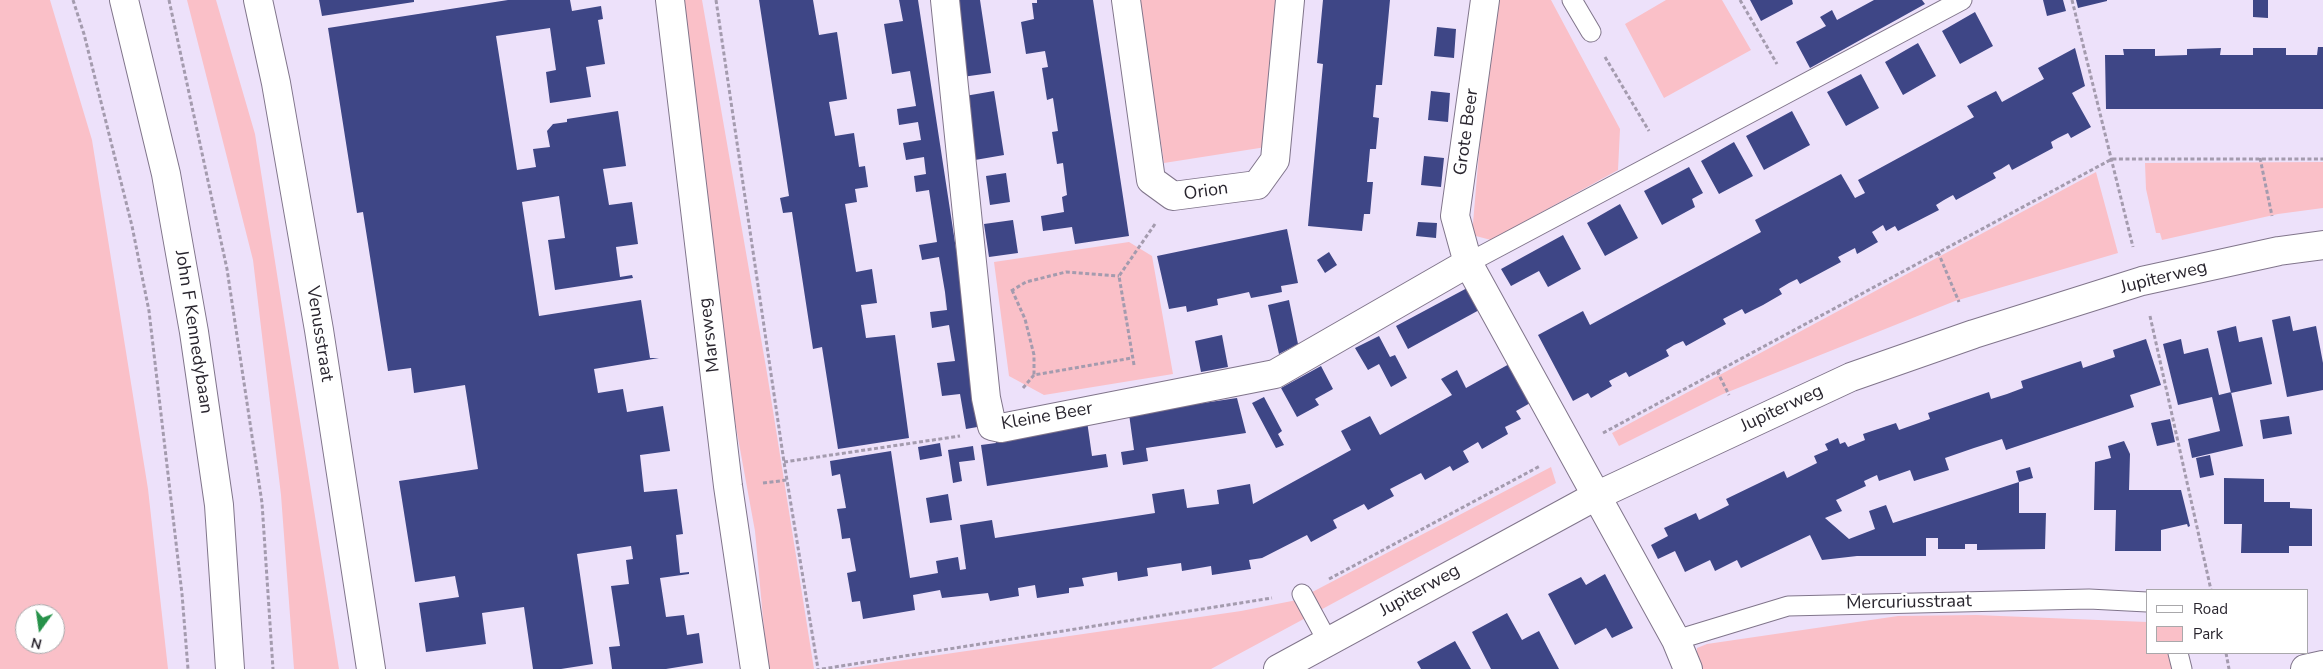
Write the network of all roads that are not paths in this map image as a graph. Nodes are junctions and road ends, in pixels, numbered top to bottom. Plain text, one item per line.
1 (124, 0) edge
2 (258, 0) edge
3 (670, 0) edge
4 (945, 0) edge
5 (1126, 0) edge
6 (1290, 0) edge
7 (1485, 0) edge
8 (1572, 0) edge
9 (1962, 0) edge
10 (1591, 32) road end
11 (2323, 244) edge
12 (1468, 263) junction
13 (1596, 496) junction
14 (1302, 594) dead end
15 (2146, 602) edge
16 (1676, 640) junction
17 (1328, 642) junction
18 (2178, 654) edge
19 (230, 669) edge
20 (371, 669) edge
21 (756, 669) edge
22 (1278, 669) edge
23 (1688, 669) edge
24 (2182, 669) edge

1 - 19 street, John F Kennedybaan
2 - 20 street, Venusstraat
3 - 21 street, Marsweg
4 - 12 street, Kleine Beer
5 - 6 street, Orion
7 - 12 street, Grote Beer
8 - 10 lane
9 - 12 lane
11 - 13 street, Jupiterweg
12 - 13 street, Grote Beer
13 - 16 street
13 - 17 street, Jupiterweg
14 - 17 lane
15 - 16 lane, Mercuriusstraat
16 - 23 street
17 - 22 street, Jupiterweg
18 - 24 lane

